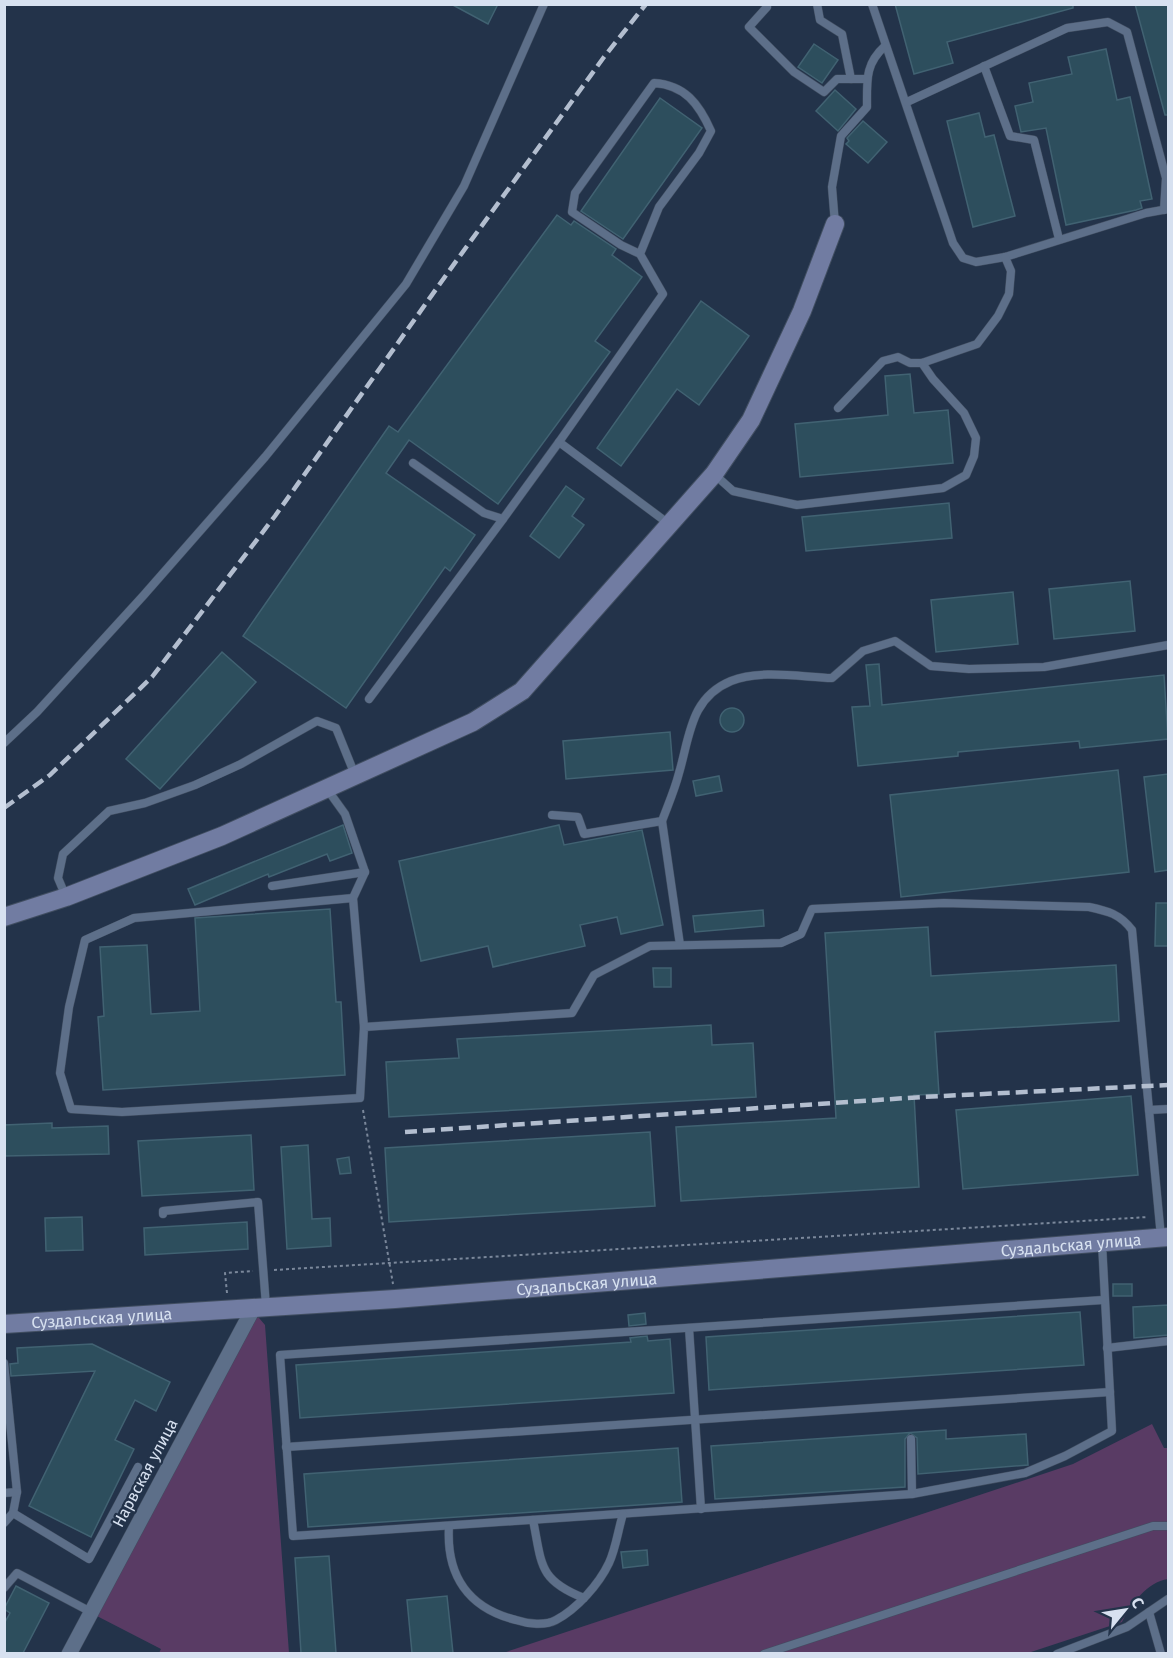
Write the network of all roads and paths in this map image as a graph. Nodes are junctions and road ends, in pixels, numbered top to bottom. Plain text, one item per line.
1 (544, 4) edge
2 (817, 4) edge
3 (872, 4) edge
4 (767, 7) dead end
5 (885, 46) junction
6 (984, 66) junction
7 (851, 79) junction
8 (867, 79) junction
9 (907, 102) junction
10 (1166, 209) edge
11 (835, 224) joint
12 (1059, 239) junction
13 (640, 254) junction
14 (1005, 257) junction
15 (922, 363) junction
16 (838, 408) dead end
17 (559, 442) junction
18 (413, 463) dead end
19 (714, 474) junction
20 (503, 519) junction
21 (669, 525) junction
22 (1168, 645) edge
23 (369, 699) dead end
24 (4, 743) edge
25 (355, 775) junction
26 (326, 788) junction
27 (552, 815) dead end
28 (662, 821) junction
29 (365, 872) junction
30 (272, 886) dead end
31 (66, 897) junction
32 (353, 898) junction
33 (4, 917) edge
34 (680, 945) junction
35 (364, 1027) junction
36 (360, 1098) junction
37 (1168, 1109) edge
38 (1149, 1110) junction
39 (163, 1214) dead end
40 (1159, 1217) junction
41 (1165, 1237) edge
42 (1102, 1243) junction
43 (390, 1265) junction
44 (264, 1271) junction
45 (395, 1299) junction
46 (1103, 1300) junction
47 (259, 1308) junction
48 (229, 1310) junction
49 (4, 1324) edge
50 (689, 1328) junction
51 (1168, 1341) edge
52 (1107, 1348) junction
53 (5, 1369) edge
54 (1110, 1392) junction
55 (695, 1420) junction
56 (911, 1439) dead end
57 (286, 1447) junction
58 (138, 1467) dead end
59 (17, 1492) junction
60 (4, 1493) edge
61 (912, 1494) junction
62 (701, 1509) junction
63 (13, 1513) junction
64 (623, 1514) junction
65 (533, 1520) junction
66 (4, 1523) edge
67 (448, 1526) junction
68 (1168, 1526) edge
69 (4, 1588) edge
70 (584, 1598) junction
71 (1168, 1599) edge
72 (91, 1612) junction
73 (1149, 1612) junction
74 (69, 1653) edge
75 (764, 1653) edge
76 (1056, 1653) edge
77 (1161, 1653) edge

1 - 24 lane
2 - 7 lane
3 - 5 lane
4 - 7 lane
5 - 8 lane
5 - 9 lane
6 - 9 lane
6 - 10 lane
6 - 12 lane
7 - 8 lane
8 - 11 lane
9 - 14 lane
10 - 12 lane
11 - 19 main road
12 - 14 lane
13 - 13 lane
13 - 17 lane
14 - 15 lane
15 - 16 lane
15 - 19 lane
17 - 20 lane
17 - 21 lane
18 - 20 lane
19 - 21 main road
20 - 23 lane
21 - 25 main road
22 - 28 lane
25 - 26 main road
25 - 31 lane
26 - 29 lane
26 - 31 main road
27 - 28 lane
28 - 34 lane
29 - 30 lane
29 - 32 lane
31 - 33 main road
32 - 35 lane
32 - 36 lane
34 - 35 lane
34 - 38 lane
35 - 36 lane
36 - 43 path
37 - 38 lane
38 - 40 lane
39 - 44 lane
40 - 41 lane
40 - 43 path
41 - 42 main road, Суздальская улица
42 - 45 main road, Суздальская улица
42 - 46 lane
43 - 44 path
43 - 45 path
44 - 47 lane
44 - 48 path
45 - 47 main road, Суздальская улица
46 - 50 lane
46 - 52 lane
47 - 48 main road, Суздальская улица
47 - 72 street, Нарвская улица
48 - 49 main road, Суздальская улица
50 - 55 lane
50 - 57 lane
51 - 52 lane
52 - 54 lane
53 - 59 lane
54 - 55 lane
54 - 61 lane
55 - 57 lane
55 - 62 lane
56 - 61 lane
57 - 67 lane
58 - 63 lane
59 - 60 lane
59 - 63 lane
61 - 62 lane
62 - 64 lane
63 - 66 lane
64 - 65 lane
64 - 70 lane
65 - 67 lane
65 - 70 lane
67 - 70 lane
68 - 75 lane
69 - 72 lane
71 - 73 lane
72 - 74 street, Нарвская улица
73 - 76 lane
73 - 77 lane

